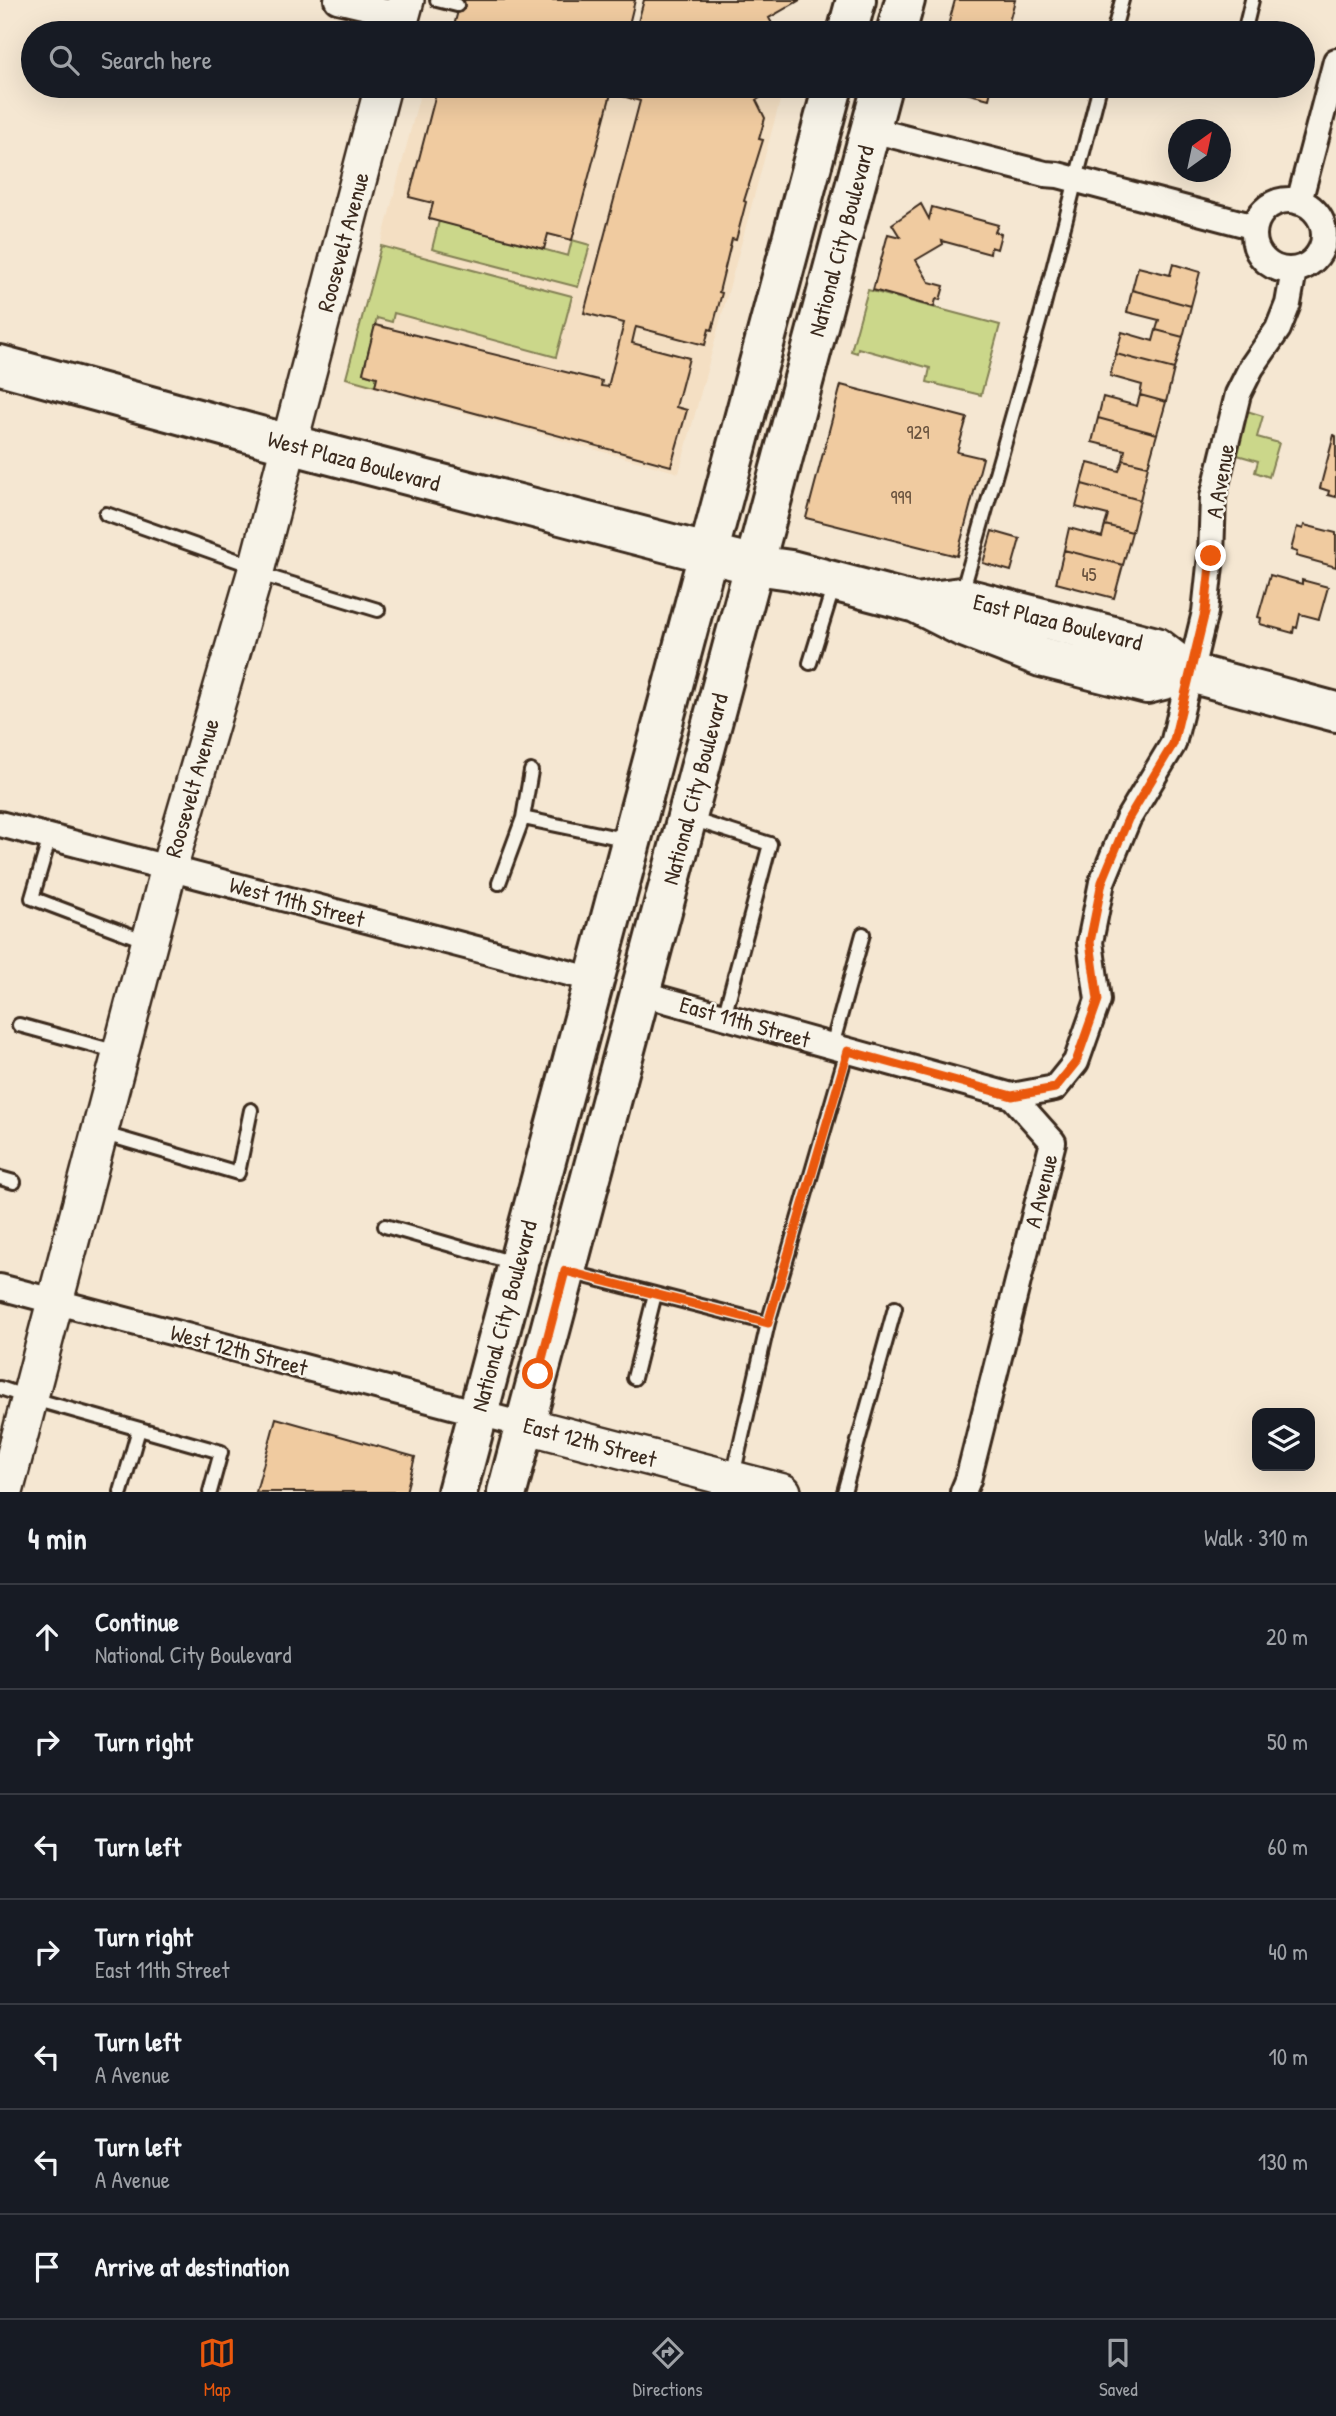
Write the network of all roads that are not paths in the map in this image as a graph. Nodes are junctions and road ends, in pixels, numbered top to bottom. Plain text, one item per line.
1 (337, 0) edge
2 (437, 0) edge
3 (856, 0) edge
4 (905, 0) edge
5 (1122, 0) edge
6 (1252, 0) edge
7 (457, 5) dead end
8 (402, 16) edge
9 (850, 21) edge
10 (899, 21) edge
11 (1116, 21) edge
12 (1247, 21) edge
13 (1336, 61) edge
14 (380, 98) edge
15 (830, 98) edge
16 (879, 98) edge
17 (1097, 98) edge
18 (880, 132) dead end
19 (1075, 180) junction
20 (1299, 202) junction
21 (1255, 227) junction
22 (1330, 246) edge
23 (1294, 270) junction
24 (0, 365) edge
25 (289, 444) junction
26 (106, 514) dead end
27 (709, 554) junction
28 (755, 565) junction
29 (256, 570) junction
30 (835, 581) junction
31 (961, 597) junction
32 (916, 603) junction
33 (378, 610) dead end
34 (810, 663) dead end
35 (1190, 673) junction
36 (1336, 712) edge
37 (531, 771) dead end
38 (523, 817) junction
39 (687, 818) junction
40 (0, 824) edge
41 (50, 838) junction
42 (632, 841) junction
43 (169, 869) junction
44 (499, 883) dead end
45 (863, 934) dead end
46 (150, 943) junction
47 (595, 980) junction
48 (640, 993) junction
49 (724, 1017) junction
50 (19, 1025) dead end
51 (840, 1049) junction
52 (121, 1053) junction
53 (1012, 1096) junction
54 (251, 1110) dead end
55 (100, 1133) junction
56 (0, 1178) edge
57 (14, 1182) dead end
58 (385, 1226) dead end
59 (520, 1259) junction
60 (565, 1271) junction
61 (0, 1287) edge
62 (655, 1294) junction
63 (55, 1301) junction
64 (895, 1308) dead end
65 (768, 1323) junction
66 (634, 1378) dead end
67 (15, 1393) edge
68 (478, 1413) junction
69 (524, 1425) junction
70 (139, 1429) junction
71 (732, 1479) junction
72 (5, 1492) edge
73 (121, 1492) edge
74 (209, 1492) edge
75 (457, 1492) edge
76 (507, 1492) edge
77 (782, 1492) edge
78 (844, 1492) edge
79 (962, 1492) edge

1 - 8 street
2 - 7 lane
3 - 9 main road
4 - 10 main road
5 - 11 lane
6 - 12 lane
13 - 20 street
14 - 25 street, Roosevelt Avenue
15 - 27 main road, National City Boulevard
16 - 28 main road, National City Boulevard
17 - 19 lane
18 - 19 street
19 - 21 street
19 - 31 lane
20 - 21 street
20 - 22 street
21 - 23 street
22 - 23 street
23 - 35 street, A Avenue
24 - 25 main road, West Plaza Boulevard
25 - 27 main road, West Plaza Boulevard
25 - 29 street, Roosevelt Avenue
26 - 29 lane
27 - 28 main road, East Plaza Boulevard
27 - 42 main road, National City Boulevard
28 - 30 main road, East Plaza Boulevard
28 - 39 main road, National City Boulevard
29 - 33 lane
29 - 43 street, Roosevelt Avenue
30 - 32 main road, East Plaza Boulevard
30 - 34 lane
31 - 32 main road, East Plaza Boulevard
31 - 35 main road, East Plaza Boulevard
32 - 35 main road, East Plaza Boulevard
35 - 36 main road, East Plaza Boulevard
35 - 53 street, A Avenue
37 - 38 lane
38 - 42 lane
38 - 44 lane
39 - 48 main road, National City Boulevard
39 - 49 lane
40 - 41 street, West 11th Street
41 - 43 street, West 11th Street
41 - 46 lane
42 - 47 main road, National City Boulevard
43 - 46 street, Roosevelt Avenue
43 - 47 street, West 11th Street
45 - 51 lane
46 - 52 street, Roosevelt Avenue
47 - 59 main road, National City Boulevard
48 - 49 street, East 11th Street
48 - 60 main road, National City Boulevard
49 - 51 street, East 11th Street
50 - 52 lane
51 - 53 street, East 11th Street
51 - 65 lane
52 - 55 street, Roosevelt Avenue
53 - 79 street, A Avenue
54 - 55 lane
55 - 63 street, Roosevelt Avenue
56 - 57 lane
58 - 59 lane
59 - 68 main road, National City Boulevard
60 - 62 lane
60 - 69 main road, National City Boulevard
61 - 63 street, West 12th Street
62 - 65 lane
62 - 66 lane
63 - 67 street, Roosevelt Avenue
63 - 68 street, West 12th Street
64 - 78 lane
65 - 71 lane
67 - 70 lane
67 - 72 street, Roosevelt Avenue
68 - 69 street, East 12th Street
68 - 75 main road, National City Boulevard
69 - 71 street, East 12th Street
69 - 76 main road, National City Boulevard
70 - 73 lane
70 - 74 lane
71 - 77 street, East 12th Street

